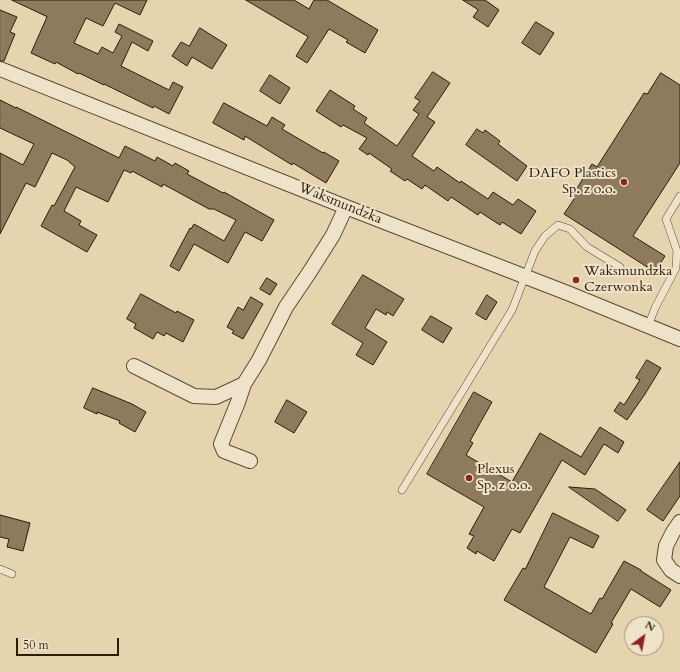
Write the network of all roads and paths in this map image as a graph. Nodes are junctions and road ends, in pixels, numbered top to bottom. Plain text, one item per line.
1 (0, 69) edge
2 (680, 196) edge
3 (346, 207) junction
4 (620, 267) dead end
5 (525, 277) junction
6 (648, 326) junction
7 (680, 339) edge
8 (134, 366) dead end
9 (244, 384) junction
10 (250, 461) dead end
11 (402, 490) dead end
12 (680, 522) edge
13 (0, 569) edge
14 (12, 574) dead end
15 (680, 576) edge

1 - 3 street, Waksmundzka
2 - 6 lane
3 - 5 street, Waksmundzka
3 - 9 street
4 - 5 lane
5 - 6 street, Waksmundzka
5 - 11 lane
6 - 7 street, Waksmundzka
8 - 9 street
9 - 10 street
12 - 15 street
13 - 14 lane

